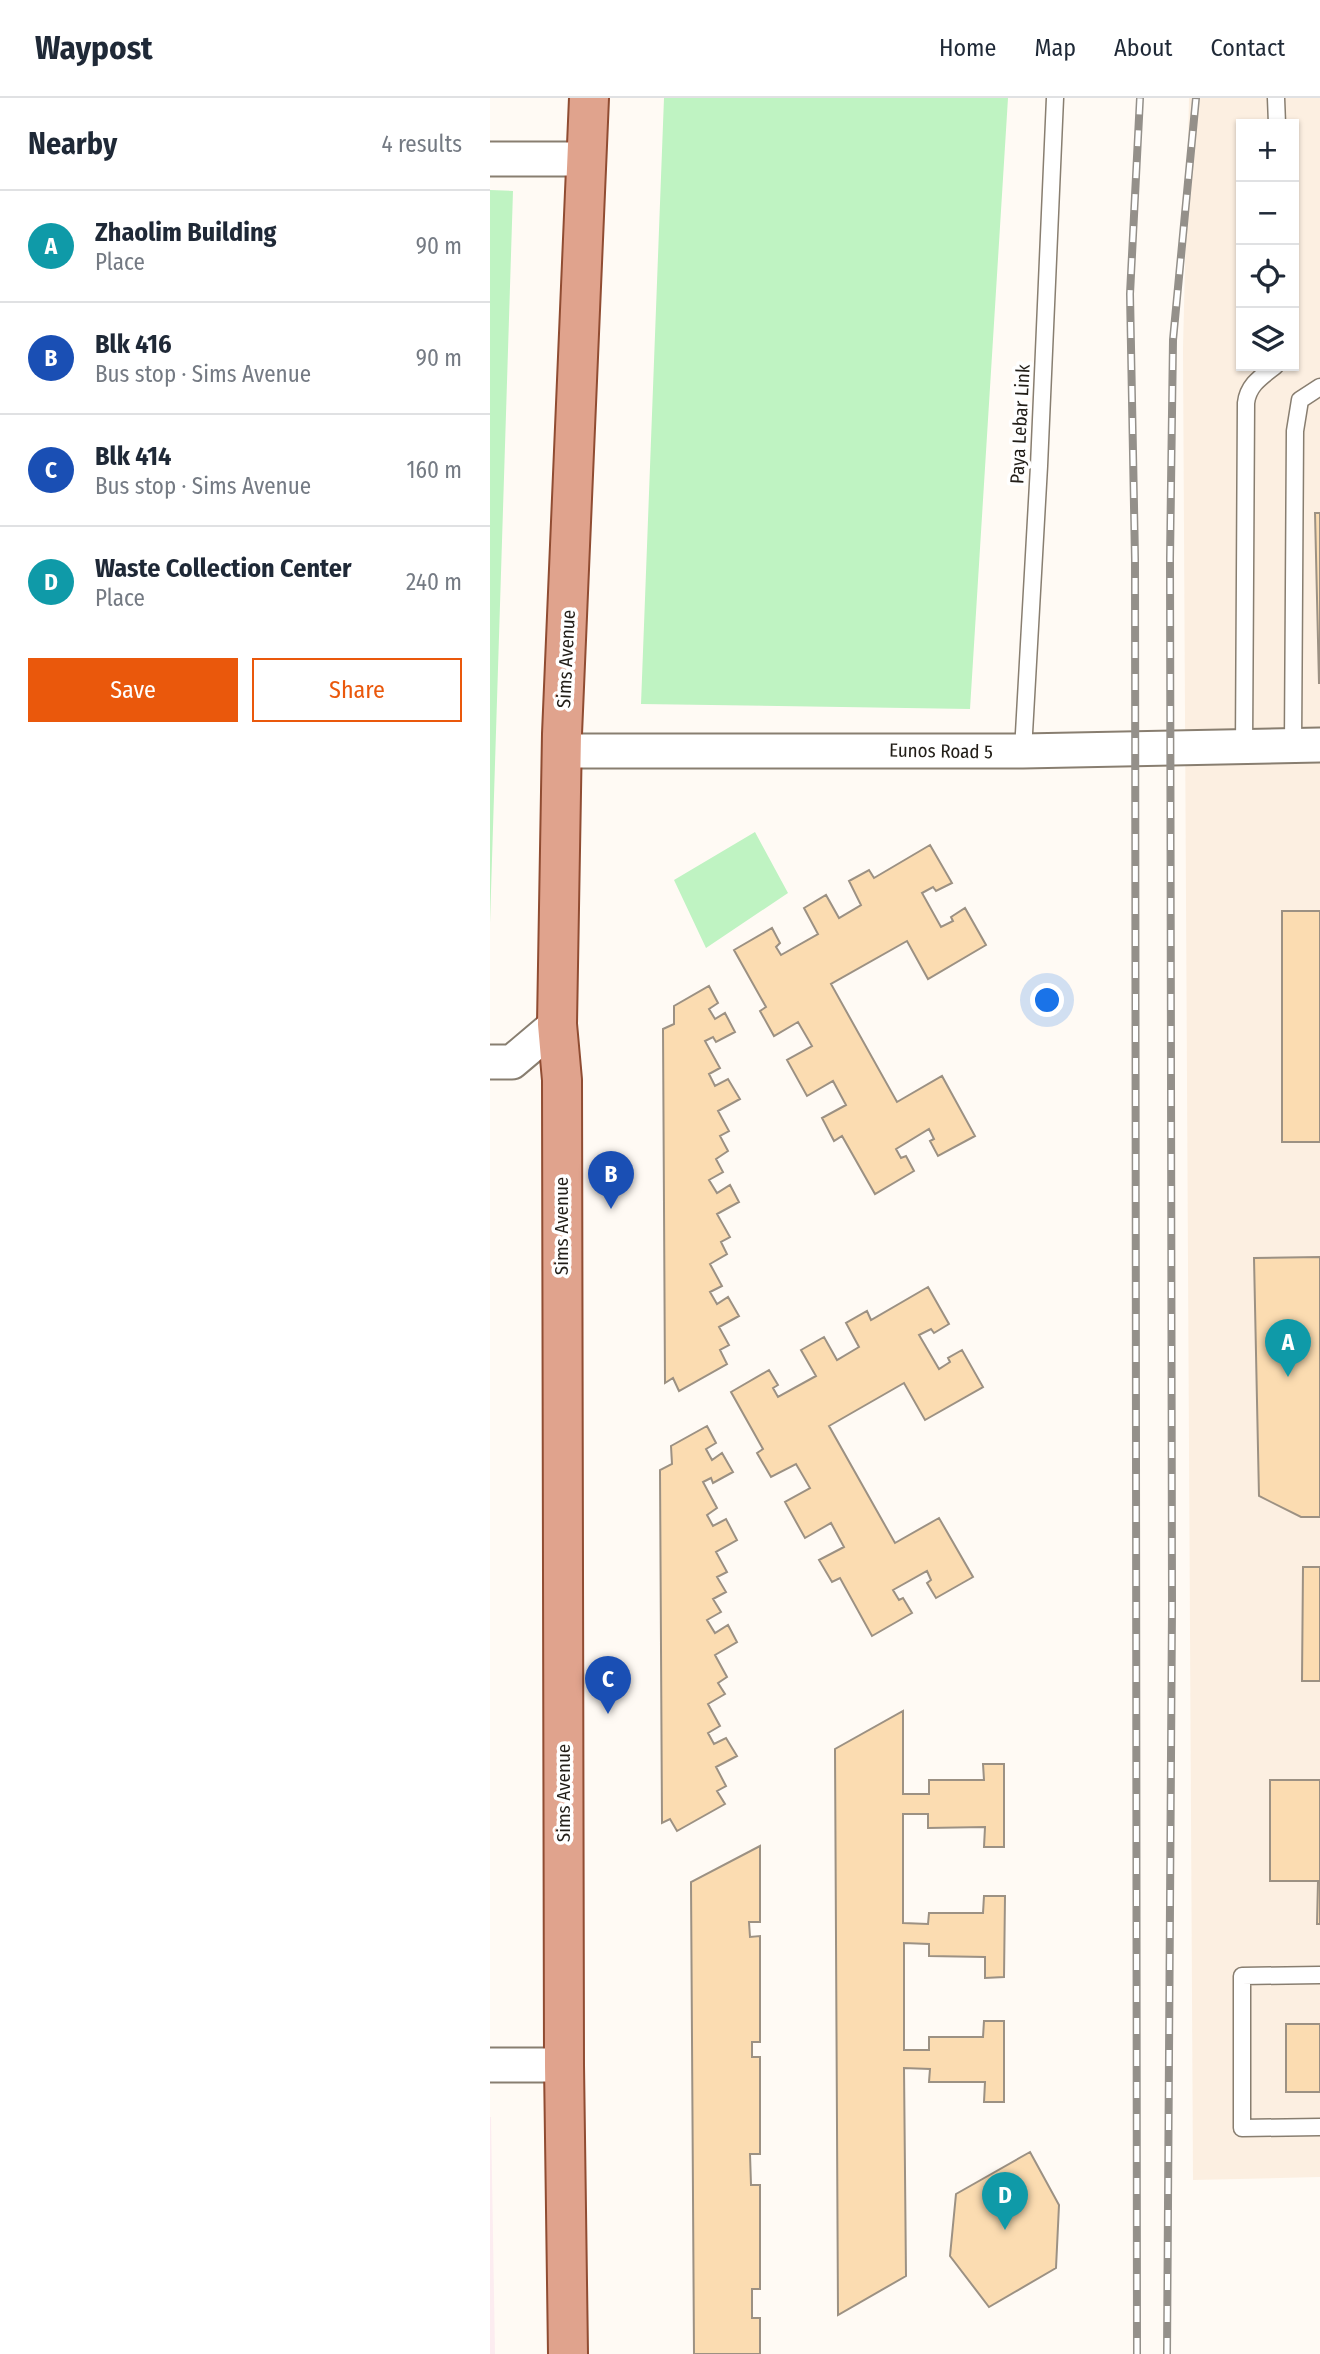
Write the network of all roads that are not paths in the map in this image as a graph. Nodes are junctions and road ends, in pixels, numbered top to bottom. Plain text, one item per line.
1 (589, 98) edge
2 (1055, 98) edge
3 (1276, 98) edge
4 (1277, 119) edge
5 (490, 159) edge
6 (587, 159) junction
7 (1269, 371) edge
8 (1320, 387) edge
9 (1306, 746) edge
10 (1244, 748) junction
11 (562, 751) junction
12 (1023, 751) junction
13 (557, 1024) junction
14 (490, 1062) edge
15 (1320, 1975) edge
16 (490, 2065) edge
17 (564, 2065) junction
18 (1320, 2126) edge
19 (568, 2354) edge

1 - 6 main road, Sims Avenue
2 - 12 lane, Paya Lebar Link
3 - 4 lane
5 - 6 street
6 - 11 main road, Sims Avenue
7 - 10 lane
8 - 9 lane
9 - 10 street, Eunos Road 5
10 - 12 street, Eunos Road 5
11 - 12 street, Eunos Road 5
11 - 13 main road, Sims Avenue
13 - 14 street
13 - 17 main road, Sims Avenue
15 - 18 lane
16 - 17 street
17 - 19 main road, Sims Avenue

